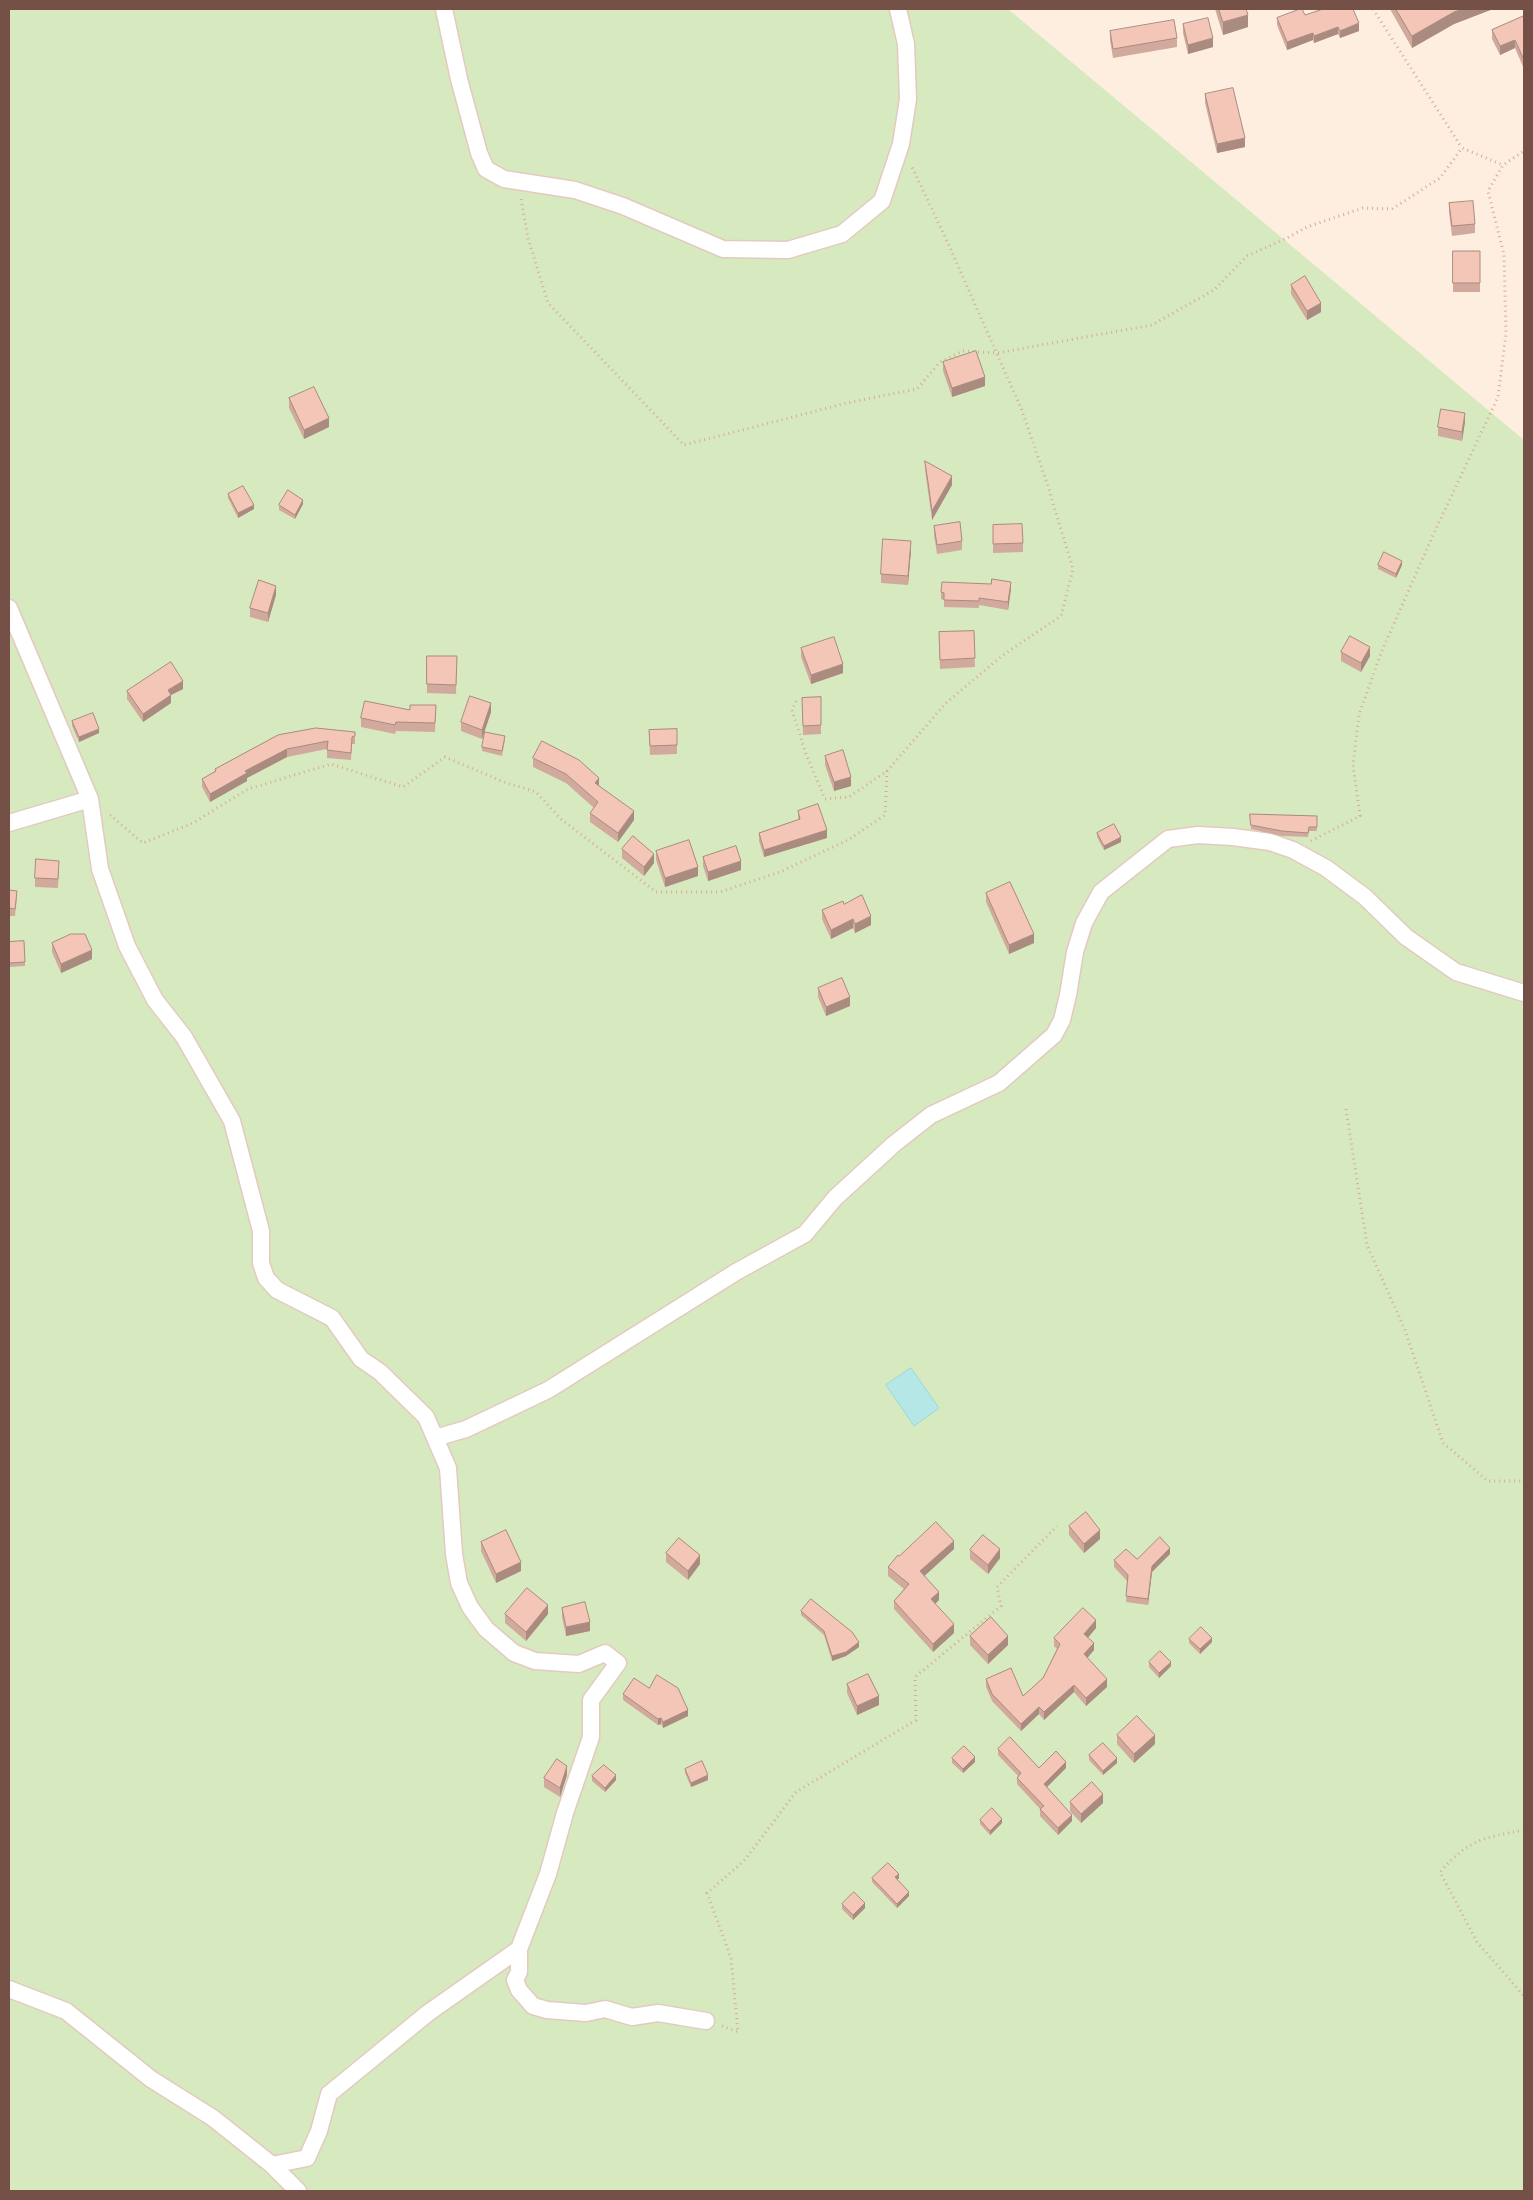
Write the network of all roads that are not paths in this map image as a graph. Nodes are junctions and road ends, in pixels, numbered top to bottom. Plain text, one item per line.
1 (444, 9) edge
2 (898, 9) edge
3 (9, 608) edge
4 (90, 799) junction
5 (9, 822) edge
6 (1524, 993) edge
7 (435, 1438) junction
8 (519, 1949) junction
9 (9, 1989) edge
10 (706, 2021) road end
11 (272, 2165) junction
12 (298, 2191) edge

1 - 2 street
3 - 4 street
4 - 5 street
4 - 7 street
6 - 7 street
7 - 8 street
8 - 10 street
8 - 11 street
9 - 11 street
11 - 12 street

